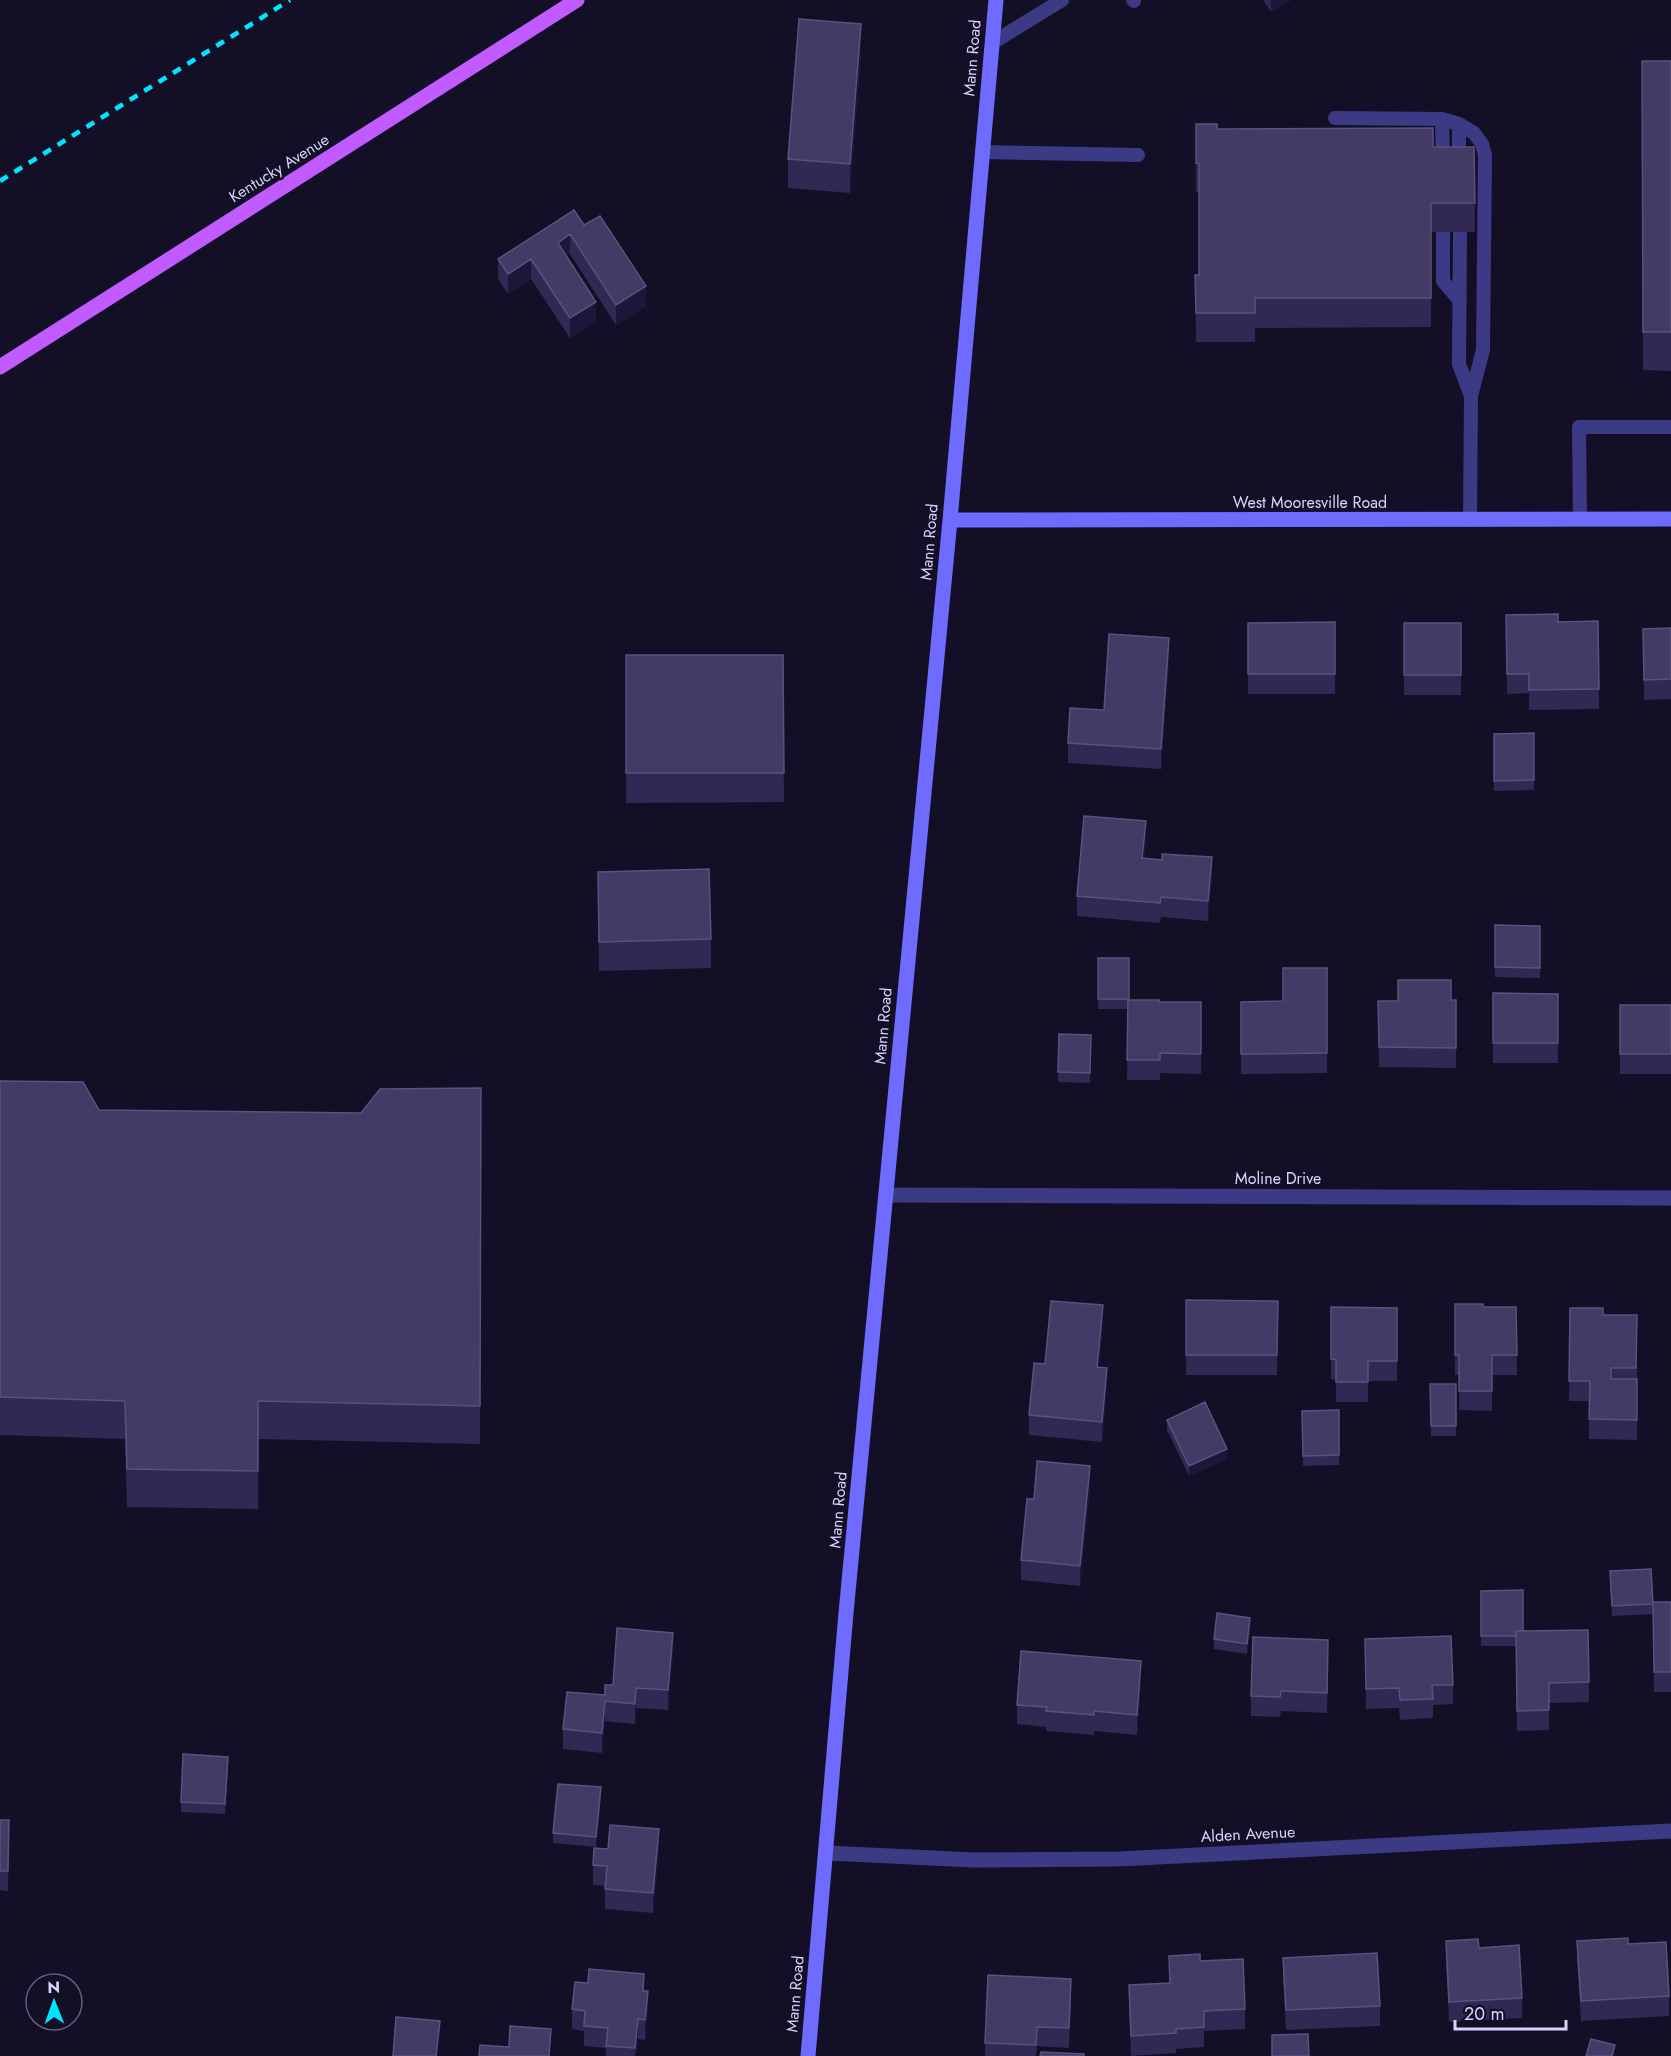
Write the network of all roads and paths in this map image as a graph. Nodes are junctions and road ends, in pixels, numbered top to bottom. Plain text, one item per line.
1 (577, 0) edge
2 (996, 0) edge
3 (1062, 0) edge
4 (992, 43) junction
5 (1335, 118) dead end
6 (1442, 119) junction
7 (1459, 124) junction
8 (982, 152) junction
9 (1138, 155) dead end
10 (1443, 176) edge
11 (1459, 176) edge
12 (1443, 232) dead end
13 (1460, 232) dead end
14 (1460, 301) junction
15 (0, 367) edge
16 (1471, 396) junction
17 (1671, 427) edge
18 (1580, 519) junction
19 (1671, 519) edge
20 (950, 520) junction
21 (1470, 520) junction
22 (885, 1195) junction
23 (1671, 1198) edge
24 (1671, 1831) edge
25 (827, 1853) junction
26 (807, 2056) edge

1 - 15 main road, Kentucky Avenue
2 - 4 main road, Mann Road
3 - 4 lane
4 - 8 main road, Mann Road
5 - 6 lane
6 - 7 lane
6 - 10 lane
7 - 11 lane
7 - 16 lane
8 - 9 lane
8 - 20 main road, Mann Road
12 - 14 lane
13 - 14 lane
14 - 16 lane
16 - 21 lane
17 - 18 lane
18 - 19 main road, West Mooresville Road
18 - 21 main road, West Mooresville Road
20 - 21 main road, West Mooresville Road
20 - 22 main road, Mann Road
22 - 23 street, Moline Drive
22 - 25 main road, Mann Road
24 - 25 street, Alden Avenue
25 - 26 main road, Mann Road

